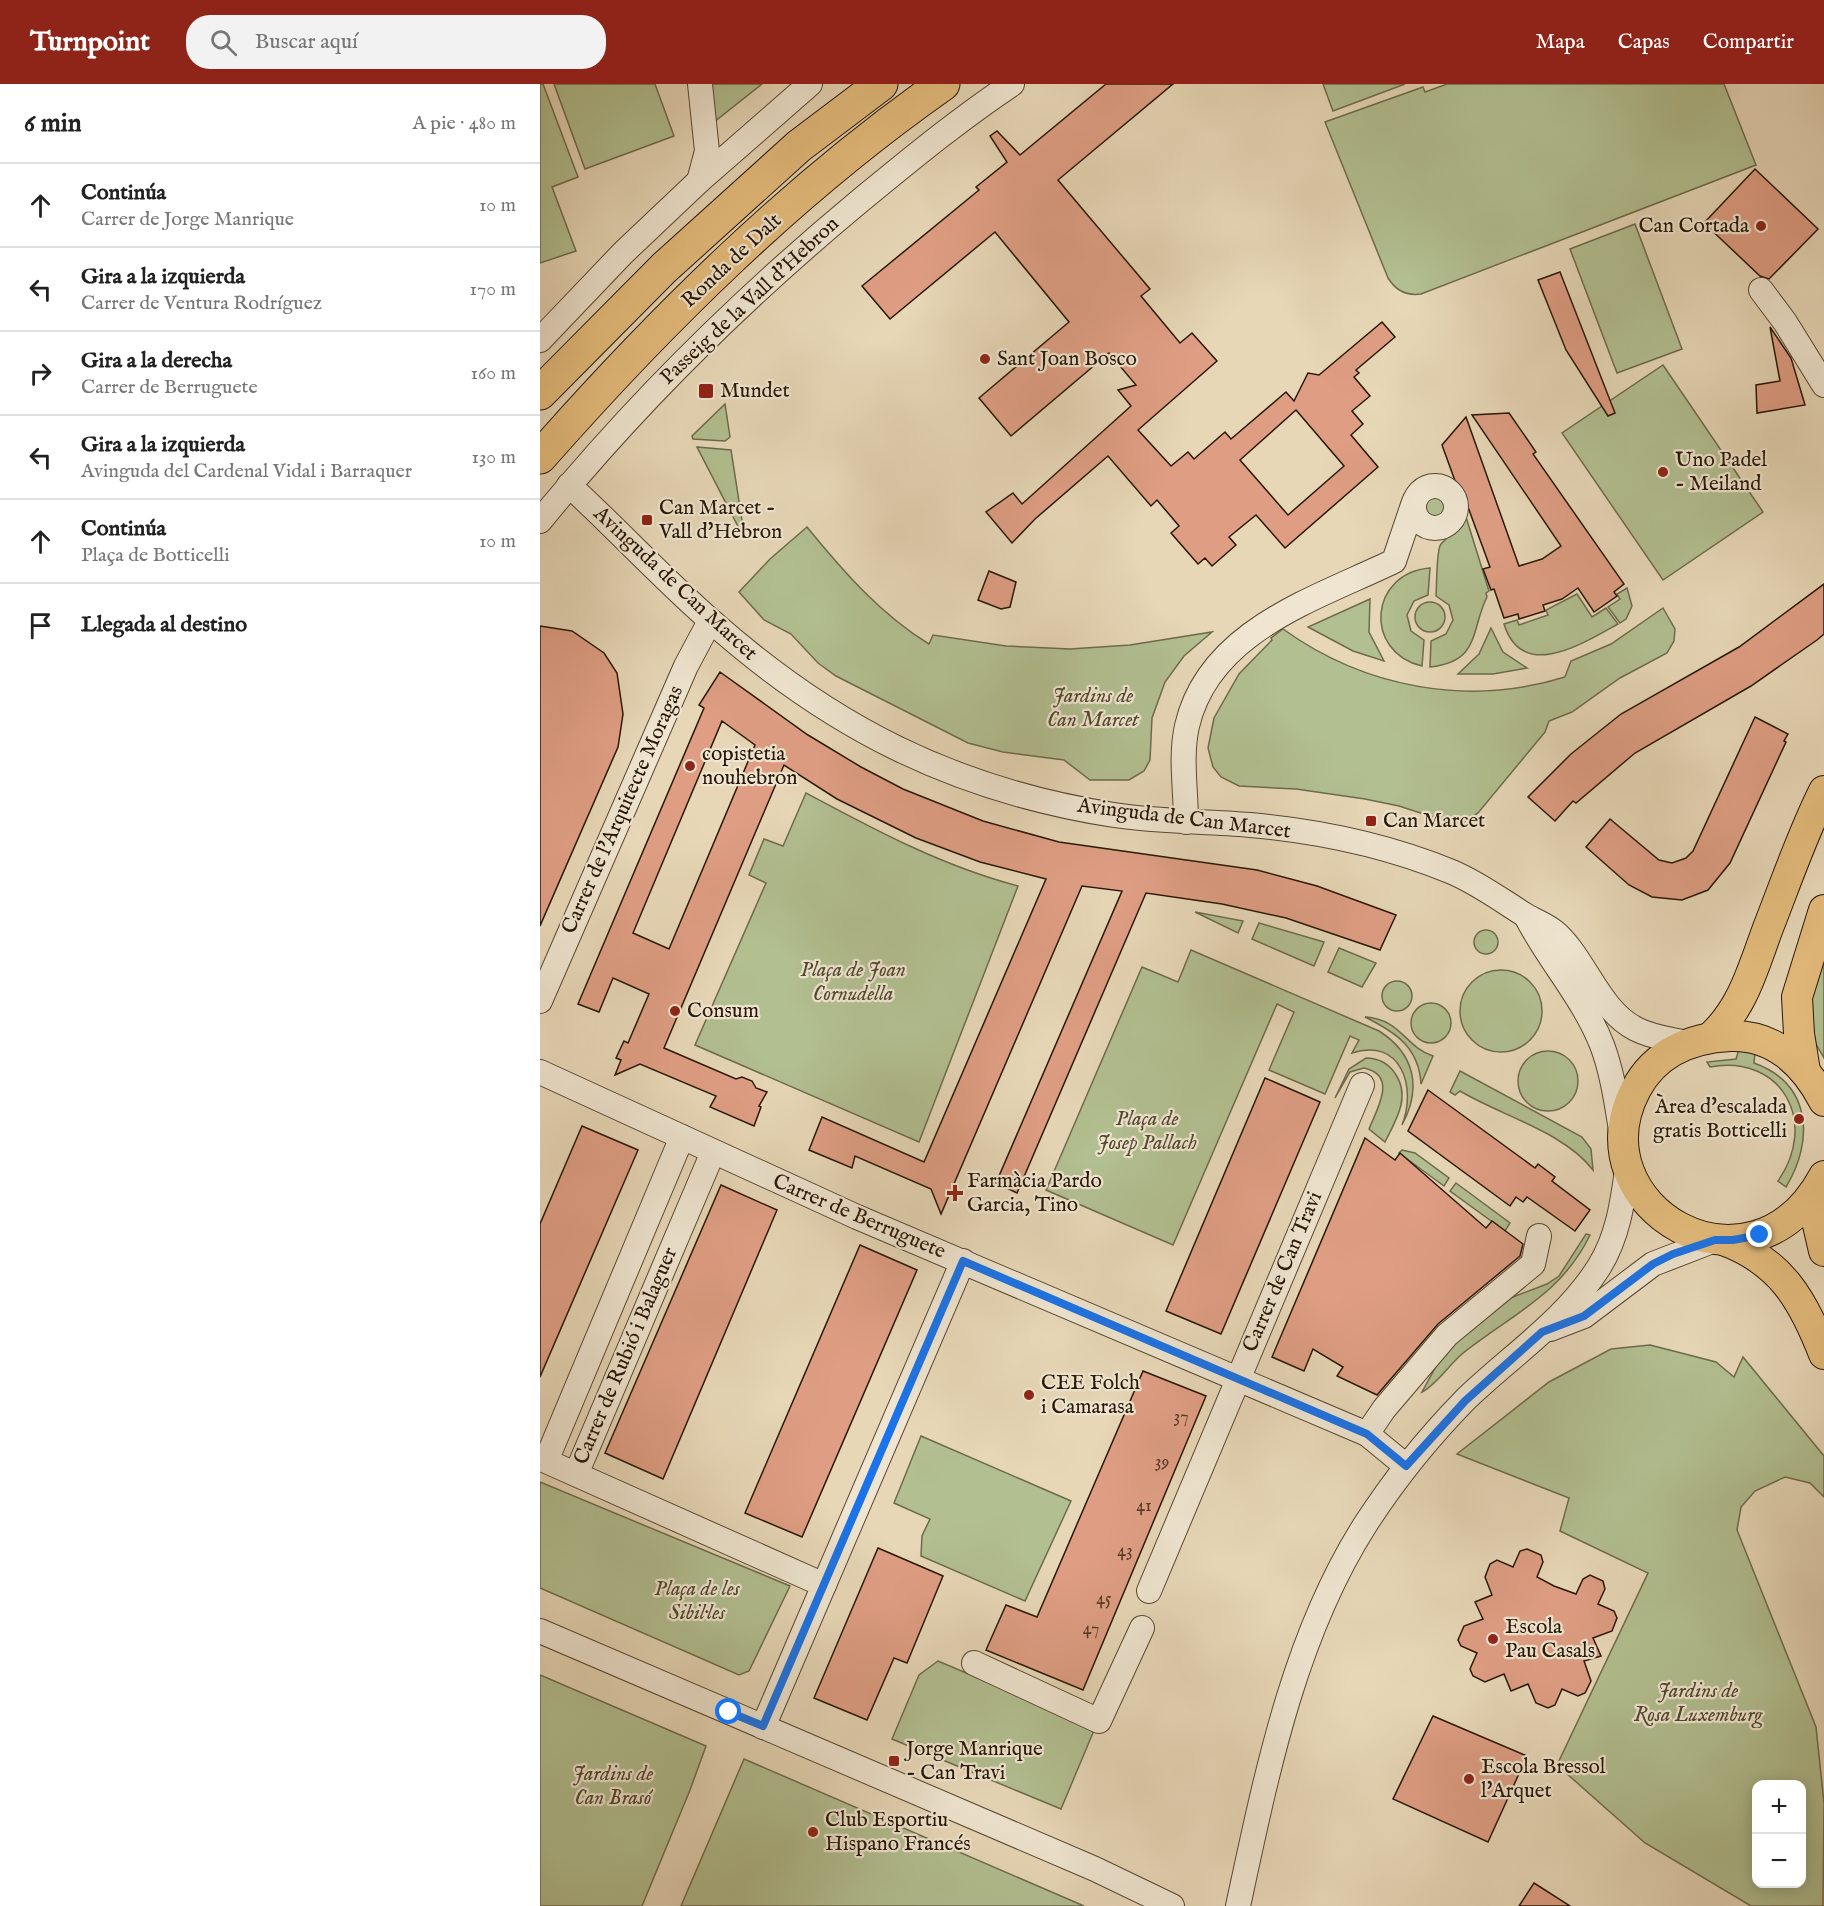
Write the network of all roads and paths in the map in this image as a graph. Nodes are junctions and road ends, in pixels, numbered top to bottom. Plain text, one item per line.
1 (700, 84) edge
2 (810, 84) edge
3 (881, 84) edge
4 (943, 84) edge
5 (1012, 84) edge
6 (699, 180) junction
7 (1761, 290) dead end
8 (540, 340) edge
9 (1824, 385) edge
10 (540, 393) edge
11 (540, 457) edge
12 (569, 485) junction
13 (1414, 502) junction
14 (540, 520) edge
15 (1444, 525) junction
16 (1394, 561) junction
17 (710, 621) junction
18 (1824, 791) edge
19 (1186, 822) junction
20 (1824, 910) edge
21 (1526, 916) junction
22 (540, 1001) edge
23 (1699, 1040) junction
24 (1805, 1071) junction
25 (540, 1072) edge
26 (1362, 1085) dead end
27 (1824, 1101) edge
28 (682, 1137) junction
29 (1625, 1150) junction
30 (713, 1152) junction
31 (1820, 1183) edge
32 (1539, 1236) dead end
33 (1719, 1240) junction
34 (1824, 1251) edge
35 (963, 1261) junction
36 (1542, 1332) junction
37 (1824, 1354) edge
38 (1237, 1380) junction
39 (1367, 1434) junction
40 (1406, 1466) junction
41 (577, 1472) junction
42 (824, 1585) junction
43 (1149, 1591) dead end
44 (1142, 1628) dead end
45 (540, 1631) edge
46 (974, 1663) dead end
47 (763, 1726) junction
48 (1172, 1906) edge
49 (1238, 1906) edge

1 - 6 street
2 - 6 street
3 - 10 highway, Ronda de Dalt
4 - 11 highway, Ronda de Dalt
5 - 12 street, Passeig de la Vall d'Hebron
6 - 8 street
7 - 9 street
12 - 14 street, Passeig de la Vall d'Hebron
12 - 17 street, Avinguda de Can Marcet
13 - 15 street
13 - 15 street
13 - 16 street
15 - 16 street
16 - 19 street
17 - 19 street, Avinguda de Can Marcet
17 - 22 street, Carrer de l'Arquitecte Moragas
18 - 23 main road
19 - 21 street, Avinguda de Can Marcet
20 - 24 main road
21 - 23 street, Avinguda de Can Marcet
21 - 29 street, Avinguda de Can Marcet
23 - 24 main road
23 - 29 main road
24 - 27 main road
25 - 28 street, Carrer de Berruguete
26 - 38 street, Carrer de Can Travi
28 - 30 street, Carrer de Berruguete
28 - 41 street, Carrer de Rubió i Balaguer
29 - 33 main road
29 - 36 street, Avinguda de Can Marcet
30 - 35 street, Carrer de Berruguete
30 - 41 street, Carrer de Rubió i Balaguer
31 - 33 main road
31 - 34 main road
32 - 39 street
33 - 36 street
33 - 37 main road
35 - 38 street, Carrer de Berruguete
35 - 42 street
36 - 40 street, Avinguda de Can Marcet
38 - 39 street, Carrer de Berruguete
38 - 43 street, Carrer de Can Travi
39 - 40 street, Carrer de Berruguete
40 - 49 street, Avinguda de Can Marcet
41 - 42 street
42 - 47 street
44 - 46 street
45 - 47 street
47 - 48 street

